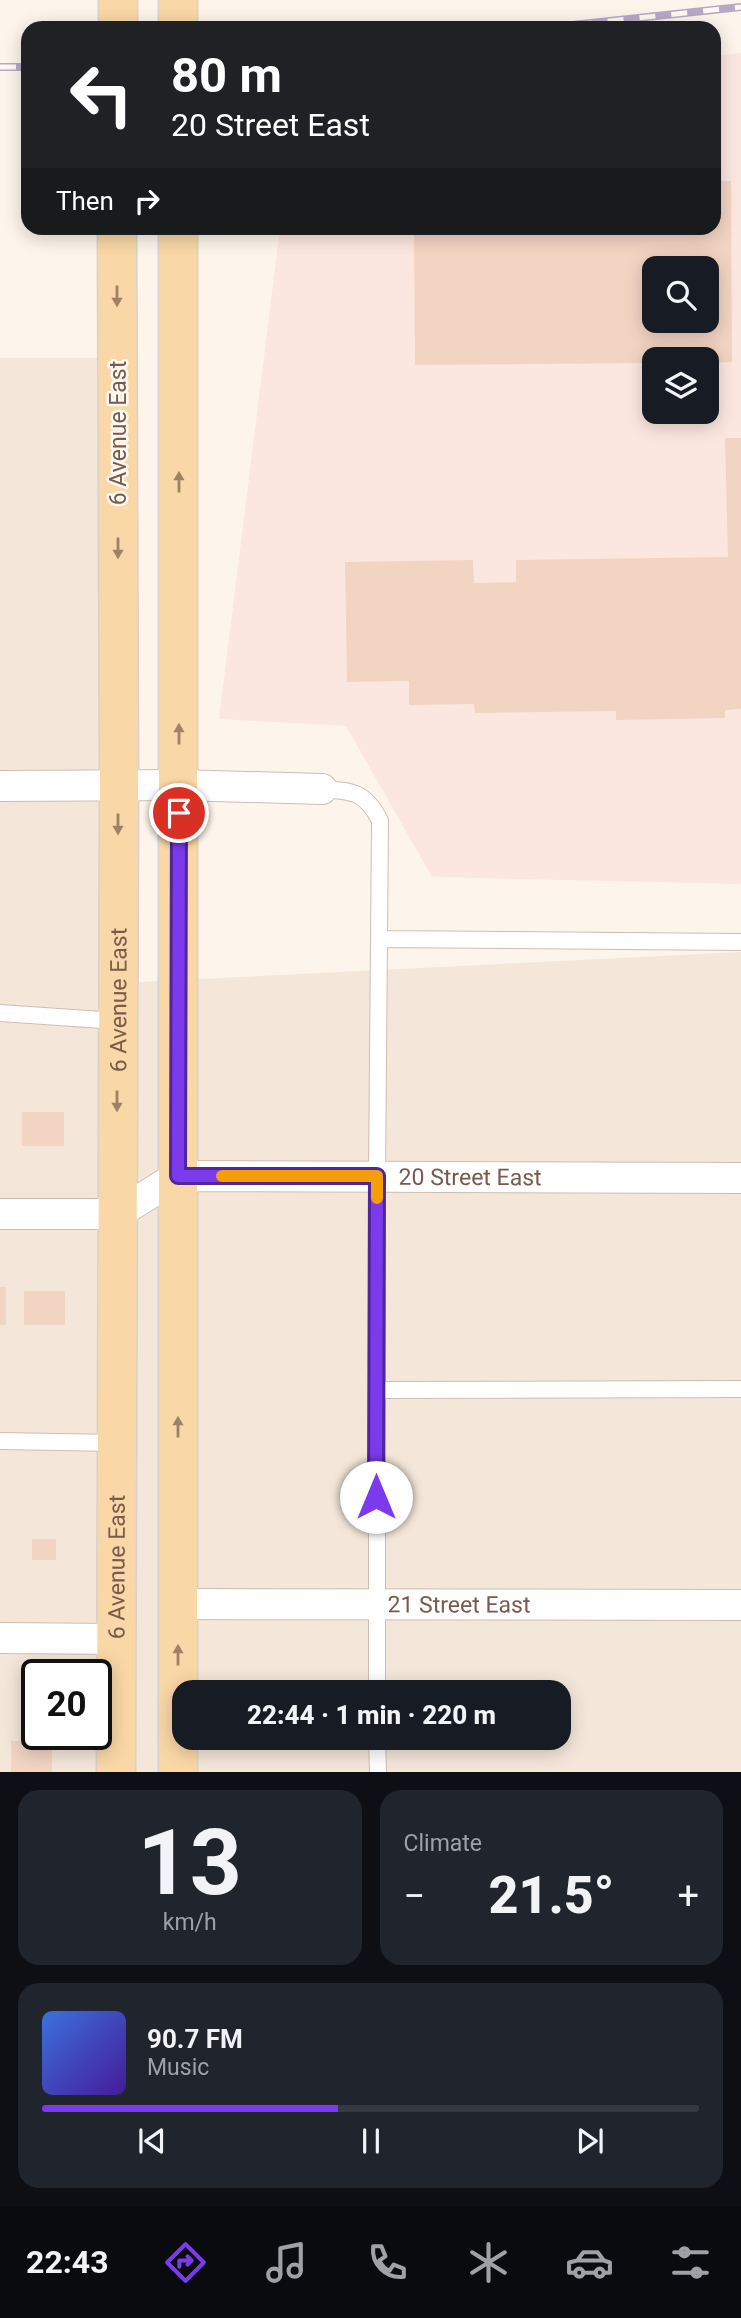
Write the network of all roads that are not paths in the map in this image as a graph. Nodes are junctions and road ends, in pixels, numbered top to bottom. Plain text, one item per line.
1 (118, 0) edge
2 (178, 0) edge
3 (118, 21) edge
4 (178, 21) edge
5 (117, 235) edge
6 (178, 235) edge
7 (179, 785) junction
8 (0, 786) edge
9 (119, 786) junction
10 (322, 789) joint
11 (379, 939) junction
12 (741, 942) edge
13 (0, 1013) edge
14 (117, 1021) junction
15 (178, 1176) junction
16 (377, 1176) junction
17 (741, 1178) edge
18 (0, 1213) edge
19 (117, 1214) junction
20 (741, 1389) edge
21 (377, 1390) junction
22 (0, 1441) edge
23 (117, 1443) junction
24 (177, 1604) junction
25 (376, 1605) junction
26 (741, 1605) edge
27 (0, 1638) edge
28 (115, 1639) junction
29 (377, 1680) edge
30 (377, 1750) edge
31 (116, 1772) edge
32 (178, 1772) edge
33 (378, 1772) edge

1 - 3 main road
2 - 4 main road
5 -> 9 main road, 6 Avenue East
7 -> 6 main road
7 - 9 street
7 - 10 street
7 - 15 main road
8 - 9 street
9 -> 14 main road, 6 Avenue East
10 - 11 lane
11 - 12 lane
11 - 16 lane
13 - 14 lane
14 -> 19 main road, 6 Avenue East
15 - 16 street, 20 Street East
15 - 19 street
24 -> 15 main road
16 - 17 street, 20 Street East
16 - 21 lane
18 - 19 street
19 - 23 main road, 6 Avenue East
20 - 21 lane
21 - 25 lane
22 - 23 lane
23 - 28 main road, 6 Avenue East
24 - 25 street, 21 Street East
32 -> 24 main road
25 - 26 street, 21 Street East
25 - 29 lane
27 - 28 street
28 - 31 main road, 6 Avenue East
30 - 33 lane

